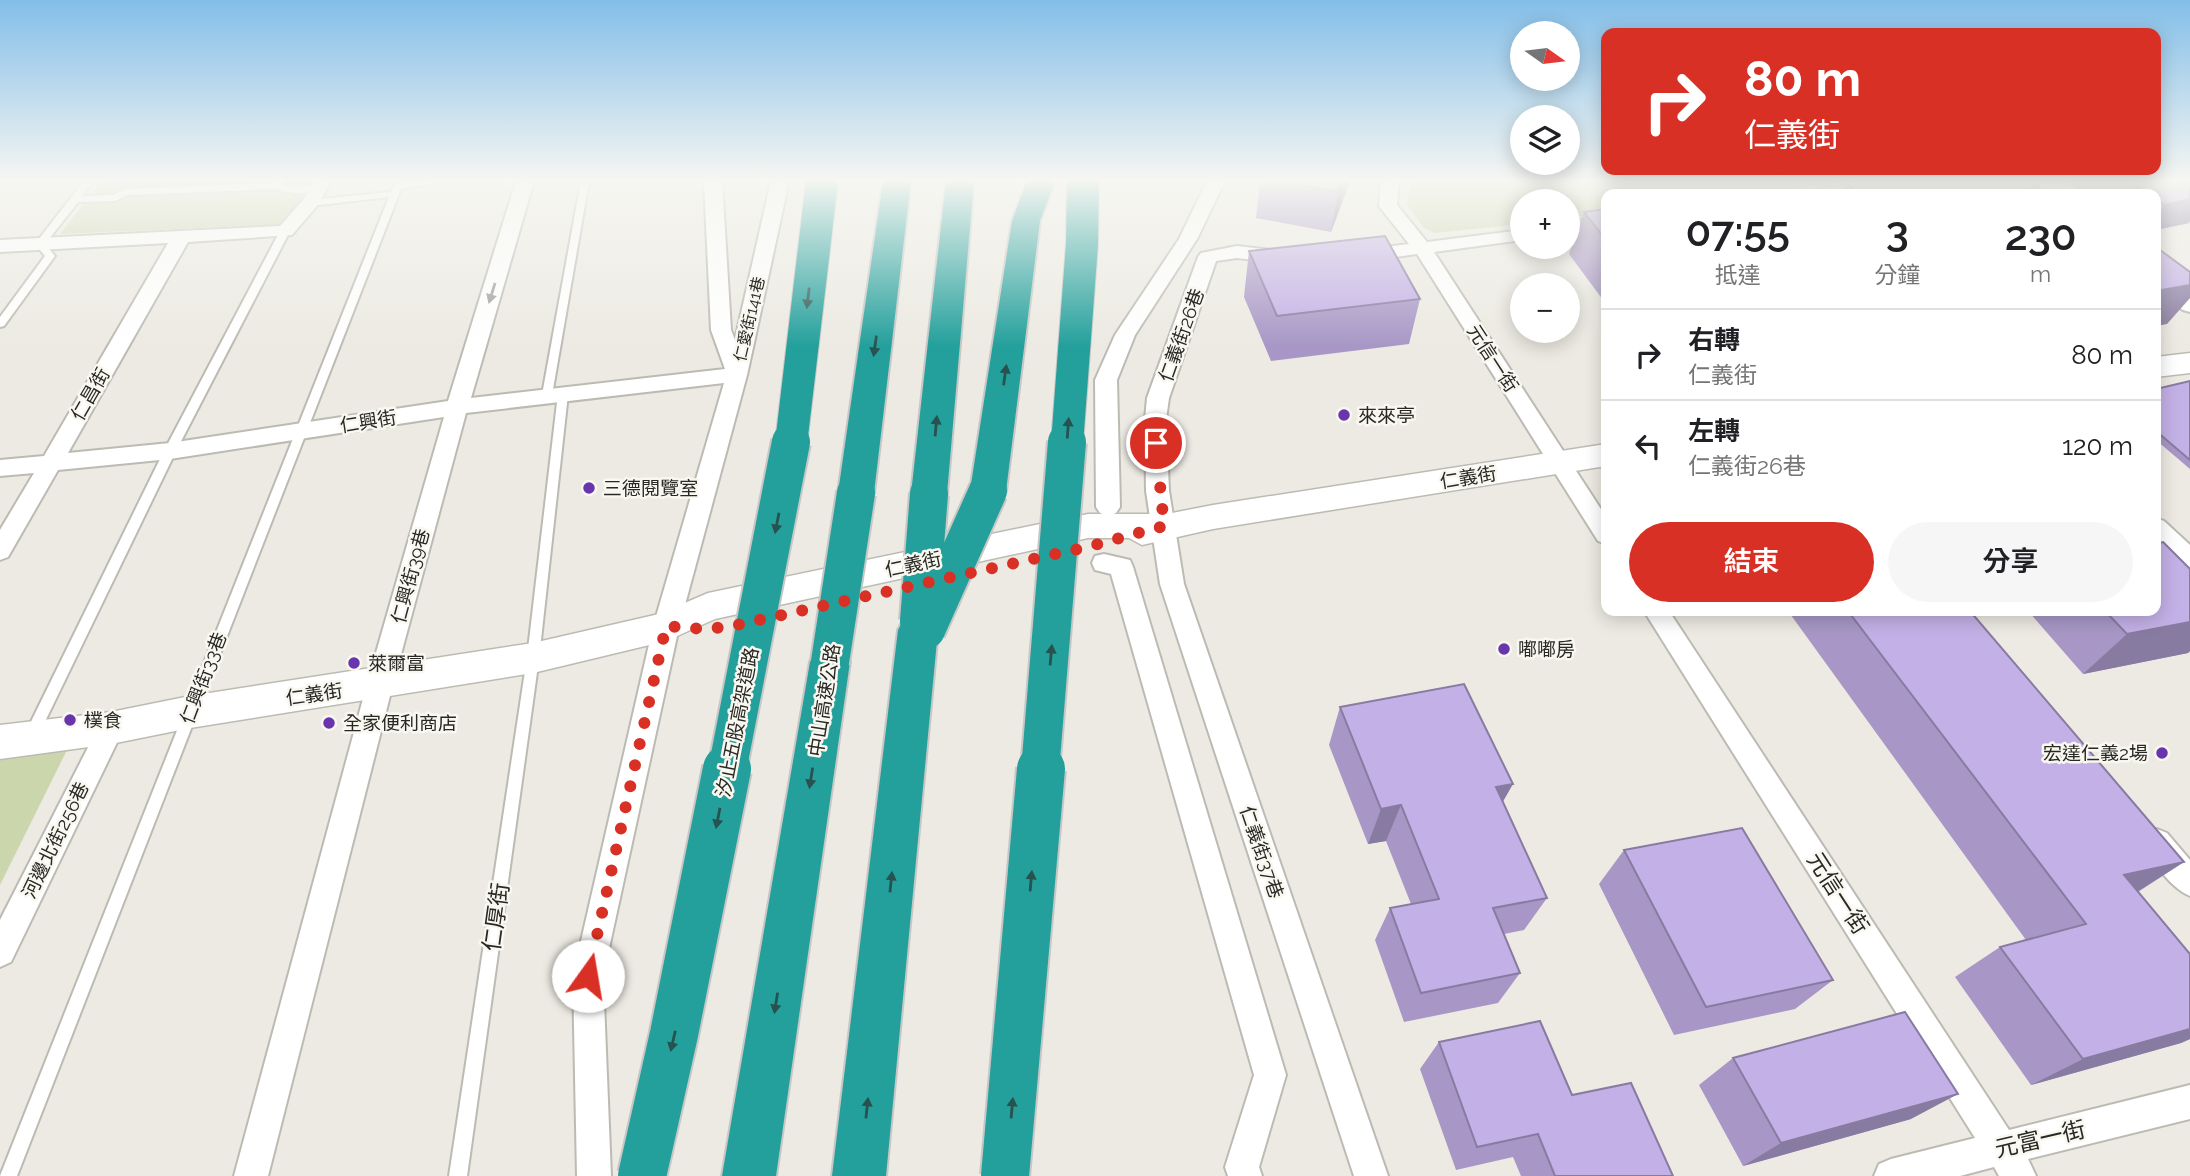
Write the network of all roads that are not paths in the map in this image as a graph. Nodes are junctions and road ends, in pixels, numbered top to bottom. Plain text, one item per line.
1 (46, 236) edge
2 (200, 236) edge
3 (282, 236) edge
4 (377, 236) edge
5 (509, 236) edge
6 (577, 236) edge
7 (716, 236) edge
8 (768, 236) edge
9 (815, 236) edge
10 (885, 236) edge
11 (890, 236) edge
12 (955, 236) edge
13 (1024, 236) edge
14 (1082, 236) edge
15 (1190, 236) edge
16 (1412, 236) edge
17 (1509, 236) edge
18 (181, 237) junction
19 (40, 244) junction
20 (0, 246) edge
21 (1422, 248) junction
22 (1341, 257) edge
23 (1303, 259) edge
24 (884, 282) junction
25 (2161, 286) edge
26 (2190, 306) edge
27 (0, 324) edge
28 (2189, 364) edge
29 (2161, 367) edge
30 (737, 375) junction
31 (555, 394) junction
32 (458, 407) junction
33 (299, 432) junction
34 (170, 451) junction
35 (1601, 456) edge
36 (1559, 463) junction
37 (49, 464) junction
38 (0, 468) edge
39 (1108, 507) dead end
40 (1164, 526) junction
41 (1601, 526) edge
42 (2161, 532) edge
43 (0, 551) edge
44 (2190, 559) edge
45 (1104, 563) dead end
46 (1659, 616) edge
47 (666, 626) junction
48 (921, 634) junction
49 (533, 658) junction
50 (380, 684) junction
51 (190, 712) junction
52 (111, 728) junction
53 (15, 741) edge
54 (2139, 820) edge
55 (2190, 882) edge
56 (0, 952) edge
57 (2190, 1102) edge
58 (2001, 1148) junction
59 (8, 1176) edge
60 (251, 1176) edge
61 (458, 1176) edge
62 (594, 1176) edge
63 (642, 1176) edge
64 (749, 1176) edge
65 (859, 1176) edge
66 (1005, 1176) edge
67 (1245, 1176) edge
68 (1371, 1176) edge
69 (1891, 1176) edge
70 (2019, 1176) edge

1 - 19 lane
2 - 18 street
3 - 34 lane
4 - 33 lane, 仁興街33巷
5 -> 32 street, 仁興街39巷
6 - 31 lane, 仁厚街
7 - 30 street
8 - 30 street, 仁愛街141巷
9 -> 63 highway, 汐止五股高架道路, bridge
10 - 24 highway
11 - 24 highway, 中山高速公路
48 -> 12 highway, bridge
48 -> 13 highway, bridge
66 -> 14 highway, bridge
15 - 39 street
16 - 21 street, 元信一街
17 - 21 street
18 - 19 street
18 - 37 street, 仁昌街
19 - 20 street
19 - 27 lane
21 - 22 street
21 - 36 street, 元信一街
23 - 40 street, 仁義街26巷
24 -> 64 highway, 中山高速公路, bridge
25 - 26 street
28 - 29 street
30 - 31 street, 仁興街
30 - 47 street, 仁愛街141巷
31 - 32 street, 仁興街
31 - 49 lane, 仁厚街
32 - 33 street, 仁興街
32 - 50 street, 仁興街39巷
33 - 34 street, 仁興街
33 - 51 lane, 仁興街33巷
34 - 37 street, 仁興街
34 - 53 lane
35 - 36 street, 仁義街
36 - 40 street, 仁義街
36 - 41 street, 元信一街
37 - 38 street, 仁興街
37 - 43 street, 仁昌街
40 - 47 street, 仁義街
40 - 68 street, 仁義街37巷
42 - 44 street
45 - 67 street
46 - 58 street, 元信一街
47 - 49 street, 仁義街
47 - 62 street, 仁愛街141巷
65 -> 48 highway
49 - 50 street, 仁義街
49 - 61 lane, 仁厚街
50 - 51 street, 仁義街
50 - 60 street, 仁興街39巷
51 - 52 street, 仁義街
51 - 59 lane, 仁興街33巷
52 - 53 street, 仁義街
52 - 56 street, 河邊北街256巷
54 - 55 street
57 - 58 street, 元富一街
58 - 69 street, 元富一街
58 - 70 street, 元信一街

